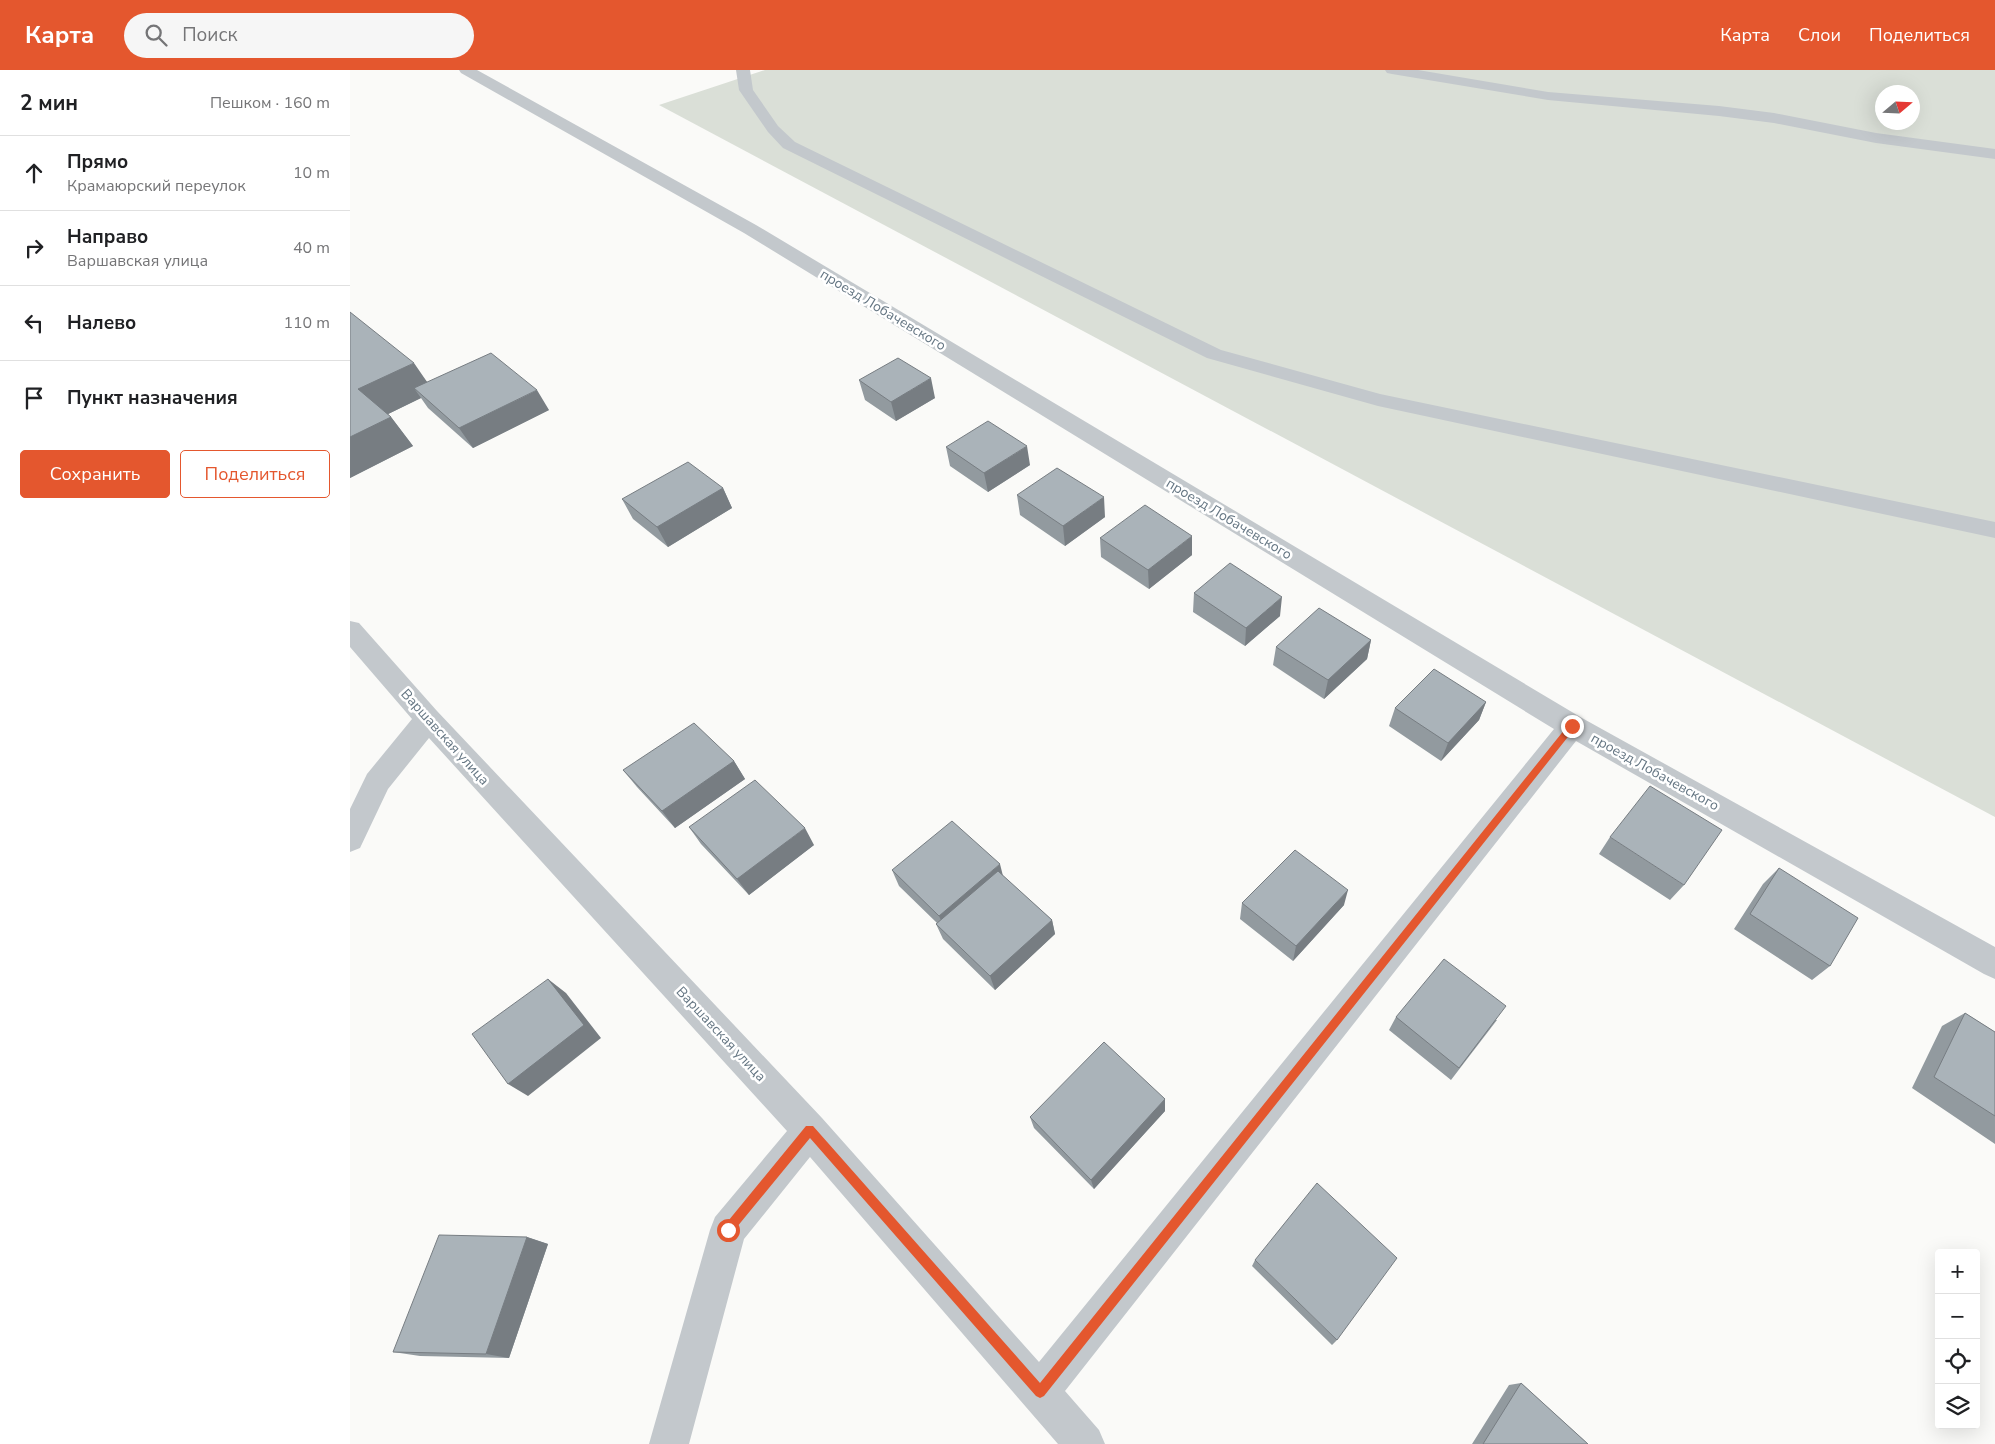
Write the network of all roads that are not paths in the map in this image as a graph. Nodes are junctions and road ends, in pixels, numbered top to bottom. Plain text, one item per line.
1 (466, 70) edge
2 (743, 70) edge
3 (1392, 70) edge
4 (1995, 154) edge
5 (1995, 530) edge
6 (350, 630) edge
7 (428, 719) junction
8 (1572, 726) junction
9 (350, 839) edge
10 (1995, 964) edge
11 (810, 1130) junction
12 (1040, 1392) junction
13 (669, 1444) edge
14 (1085, 1444) edge

1 - 8 street, проезд Лобачевского
2 - 5 street
3 - 4 street
6 - 7 street, Варшавская улица
7 - 9 street
7 - 11 street, Варшавская улица
8 - 10 street, проезд Лобачевского
8 - 12 street
11 - 12 street, Варшавская улица
11 - 13 street
12 - 14 street, Варшавская улица

